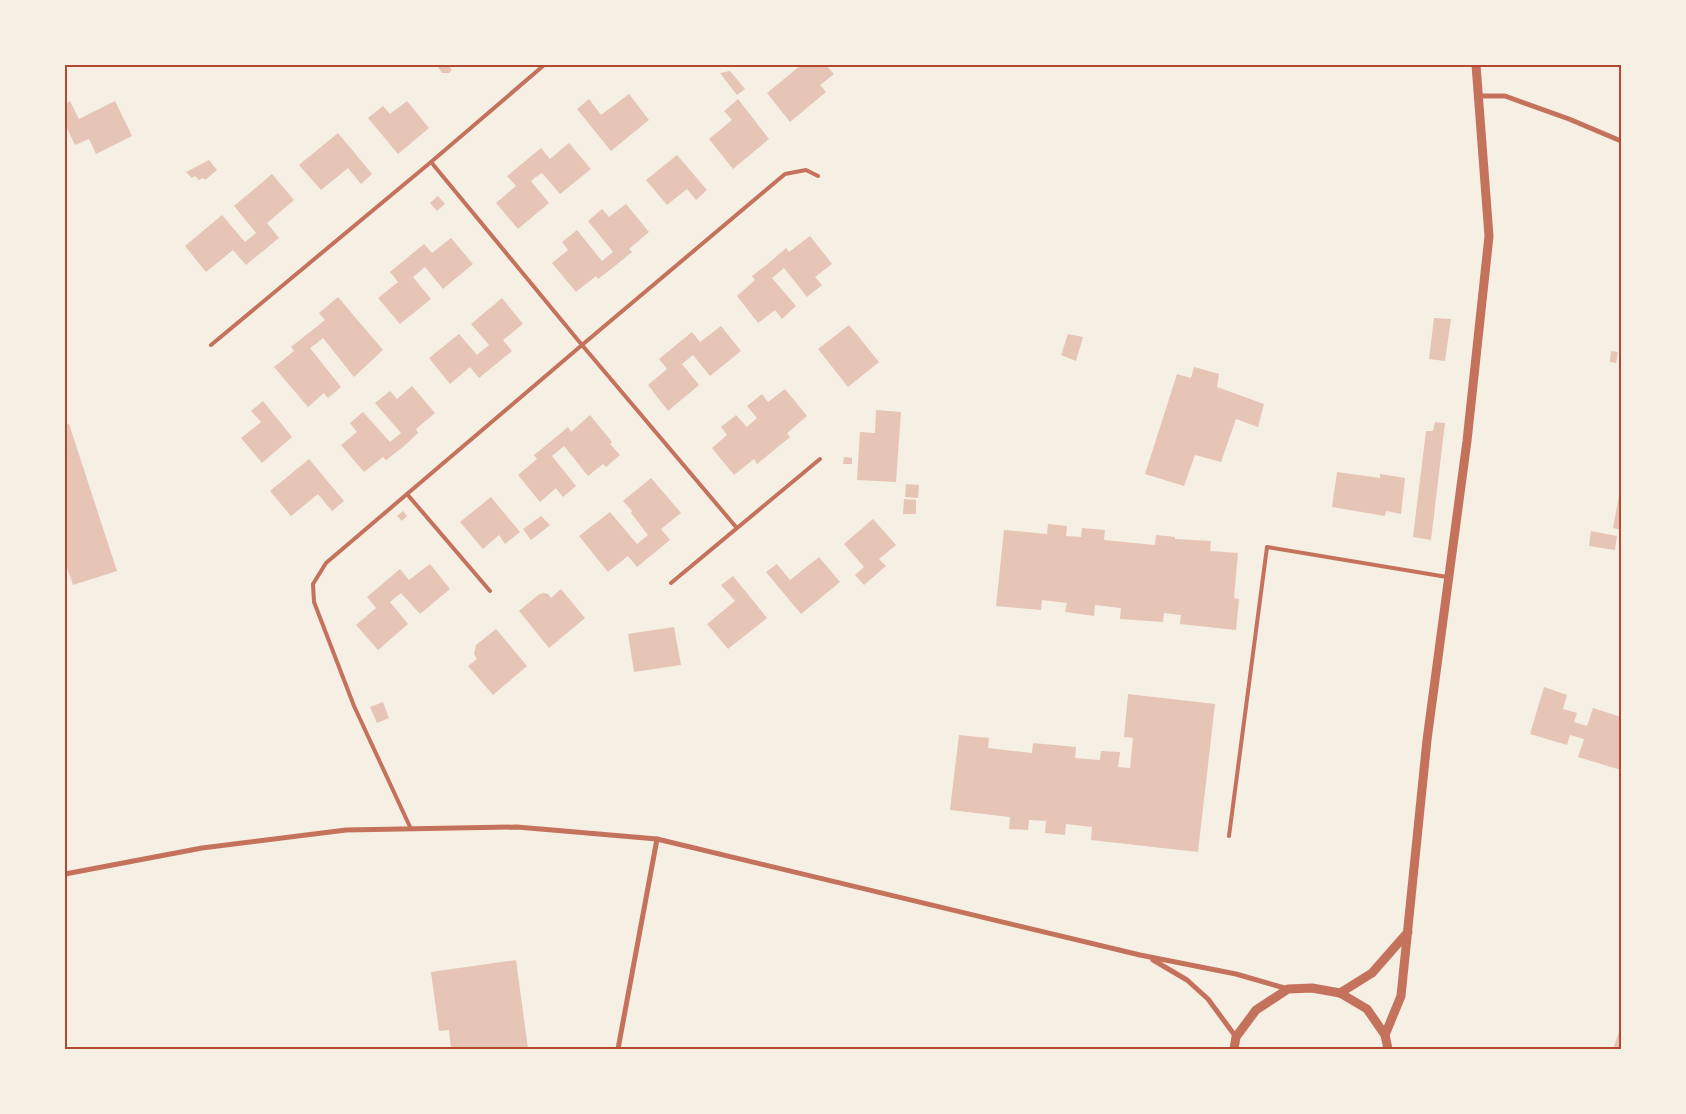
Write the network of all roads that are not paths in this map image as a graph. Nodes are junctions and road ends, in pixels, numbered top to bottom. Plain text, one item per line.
1 (1476, 65) edge
2 (543, 66) dead end
3 (1478, 96) junction
4 (1621, 141) edge
5 (431, 162) junction
6 (818, 176) dead end
7 (582, 344) junction
8 (211, 345) dead end
9 (820, 459) dead end
10 (407, 494) junction
11 (736, 527) junction
12 (1448, 577) junction
13 (671, 582) dead end
14 (490, 591) dead end
15 (411, 829) junction
16 (1229, 836) dead end
17 (657, 839) junction
18 (65, 874) edge
19 (1408, 932) junction
20 (1148, 957) junction
21 (1288, 989) junction
22 (1340, 993) junction
23 (1385, 1035) junction
24 (1236, 1037) junction
25 (618, 1049) edge
26 (1234, 1049) edge
27 (1388, 1049) edge

1 - 3 street
2 - 5 lane
3 - 4 street
3 - 12 street
5 - 7 lane
5 - 8 lane
6 - 7 lane
7 - 10 lane
7 - 11 lane
9 - 11 lane
10 - 14 lane
10 - 15 lane
11 - 13 lane
12 - 16 lane
12 - 19 street
15 - 17 street
15 - 18 street
17 - 20 street
17 - 25 street
19 - 22 street
19 - 23 street
20 - 21 street
20 - 24 street
21 - 22 street
21 - 24 street
22 - 23 street
23 - 27 street
24 - 26 street

